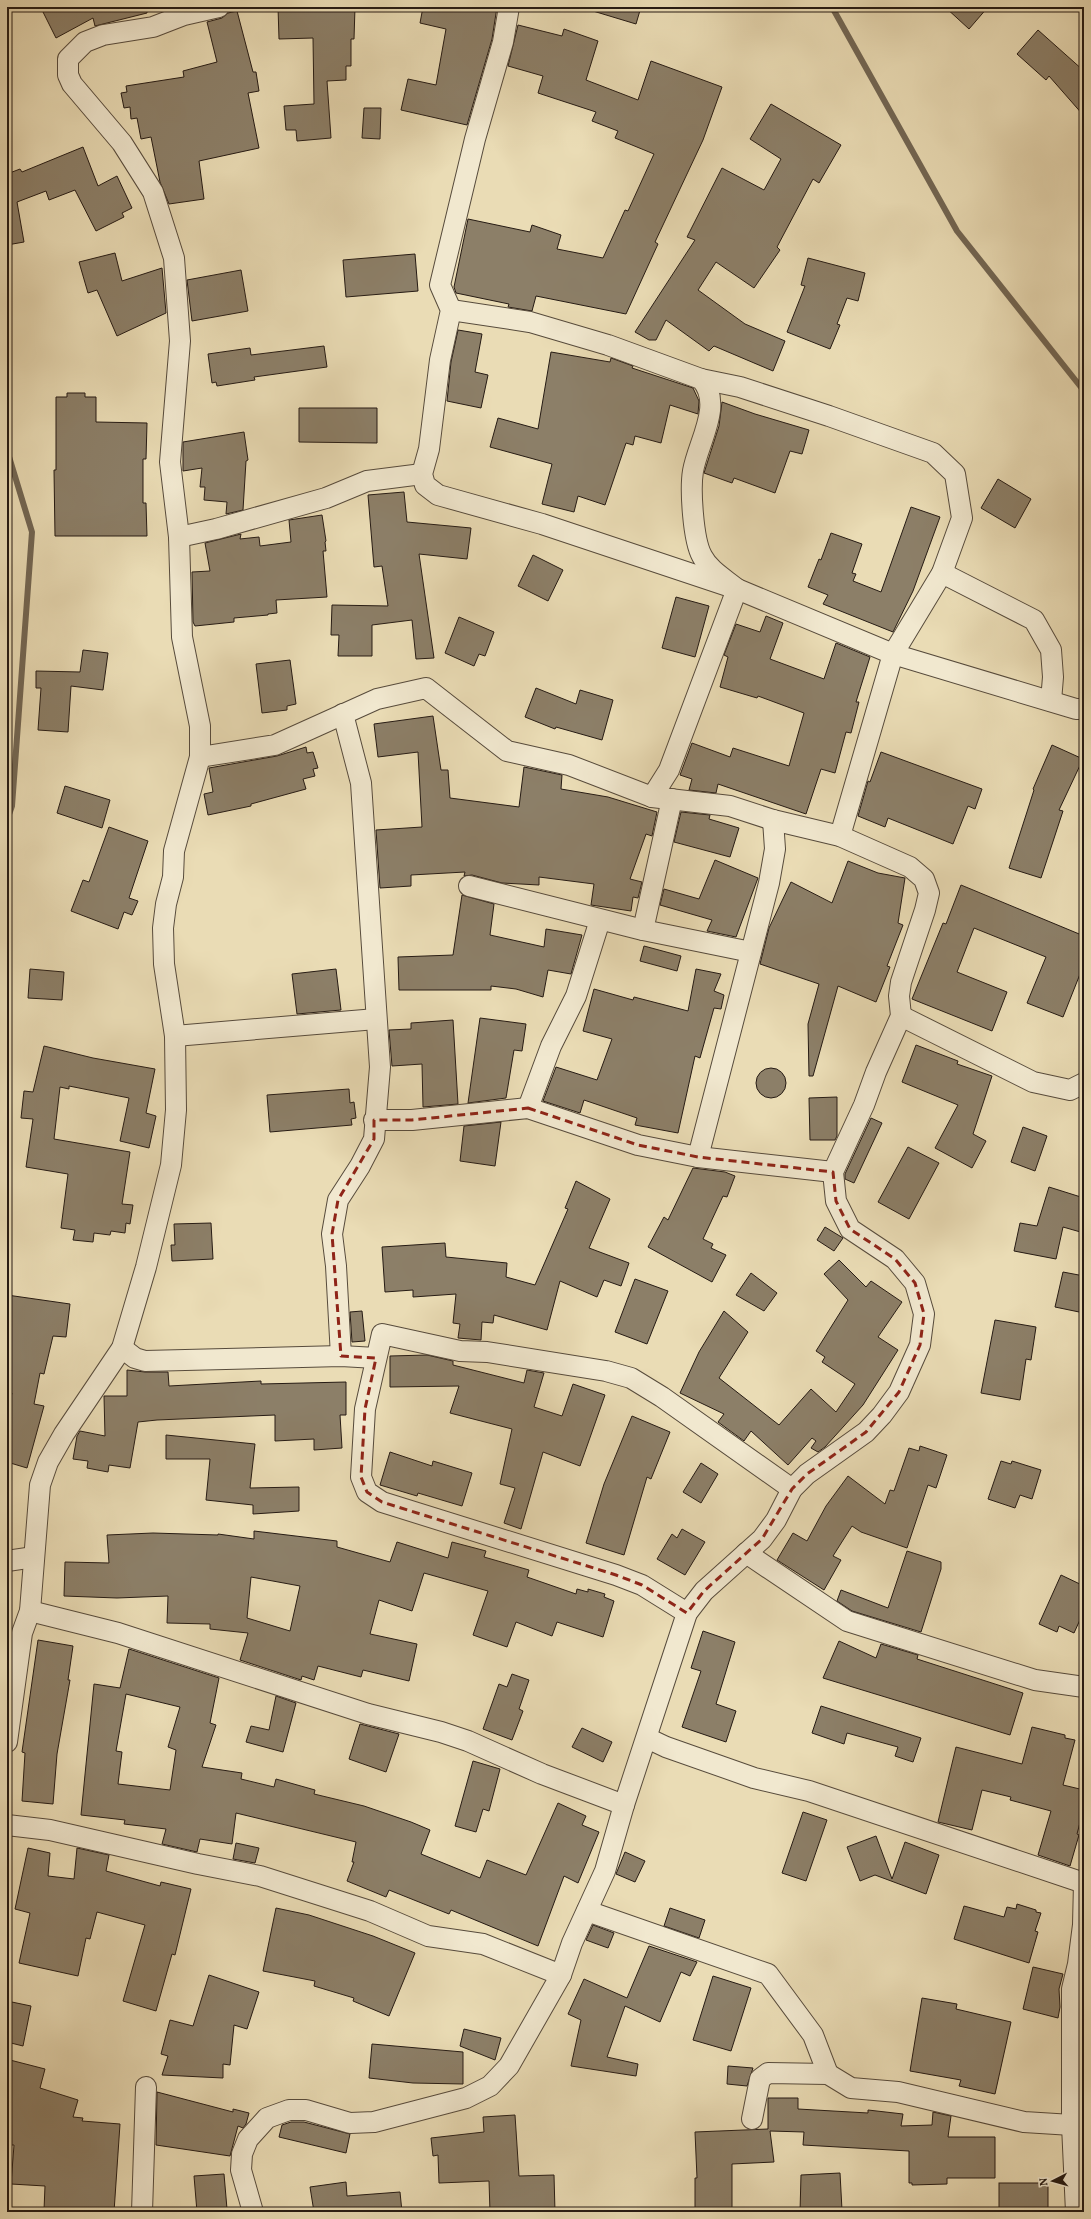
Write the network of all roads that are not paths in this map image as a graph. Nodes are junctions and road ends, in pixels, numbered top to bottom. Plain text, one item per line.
1 (219, 7) edge
2 (509, 7) edge
3 (451, 310) junction
4 (702, 379) junction
5 (422, 474) junction
6 (179, 537) junction
7 (942, 573) junction
8 (737, 589) junction
9 (893, 654) junction
10 (1051, 701) junction
11 (1084, 709) edge
12 (343, 714) junction
13 (200, 757) junction
14 (652, 796) junction
15 (672, 799) junction
16 (773, 820) junction
17 (840, 836) junction
18 (469, 886) dead end
19 (600, 920) junction
20 (643, 930) junction
21 (751, 952) junction
22 (901, 1016) junction
23 (376, 1019) junction
24 (175, 1036) junction
25 (1084, 1083) edge
26 (528, 1108) junction
27 (374, 1120) junction
28 (698, 1157) junction
29 (833, 1172) junction
30 (122, 1348) junction
31 (341, 1356) junction
32 (376, 1358) junction
33 (792, 1489) junction
34 (746, 1553) junction
35 (34, 1558) junction
36 (7, 1561) edge
37 (30, 1611) junction
38 (687, 1613) junction
39 (1084, 1686) edge
40 (647, 1738) junction
41 (7, 1742) edge
42 (624, 1805) junction
43 (7, 1825) edge
44 (1084, 1883) edge
45 (587, 1911) junction
46 (561, 1975) junction
47 (828, 2074) junction
48 (146, 2087) dead end
49 (752, 2119) dead end
50 (1072, 2124) junction
51 (142, 2212) edge
52 (253, 2212) edge
53 (1076, 2212) edge

1 - 6 street
2 - 3 street
3 - 4 street
3 - 5 street
4 - 7 street
4 - 8 street
5 - 6 street
5 - 8 street
6 - 13 street
7 - 9 street
7 - 10 street
8 - 9 street
8 - 14 street
9 - 10 street
9 - 17 street
10 - 11 street
12 - 13 street
12 - 14 street
12 - 23 street
13 - 24 street
14 - 15 street
15 - 16 street
15 - 20 street
16 - 17 street
16 - 21 street
17 - 22 street
18 - 19 street
19 - 20 street
19 - 26 street
20 - 21 street
21 - 28 street
22 - 25 street
22 - 29 street
23 - 24 street
23 - 27 street
24 - 30 street
26 - 27 street
26 - 28 street
27 - 31 street
28 - 29 street
29 - 33 street
30 - 31 street
30 - 35 street
31 - 32 street
32 - 33 street
32 - 38 street
33 - 34 street
34 - 38 street
34 - 39 street
35 - 36 street
35 - 37 street
37 - 41 street
37 - 42 street
38 - 40 street
40 - 42 street
40 - 44 street
42 - 45 street
43 - 46 street
44 - 50 street
45 - 46 street
45 - 47 street
46 - 52 street
47 - 49 street
47 - 50 street
48 - 51 street
50 - 53 street

